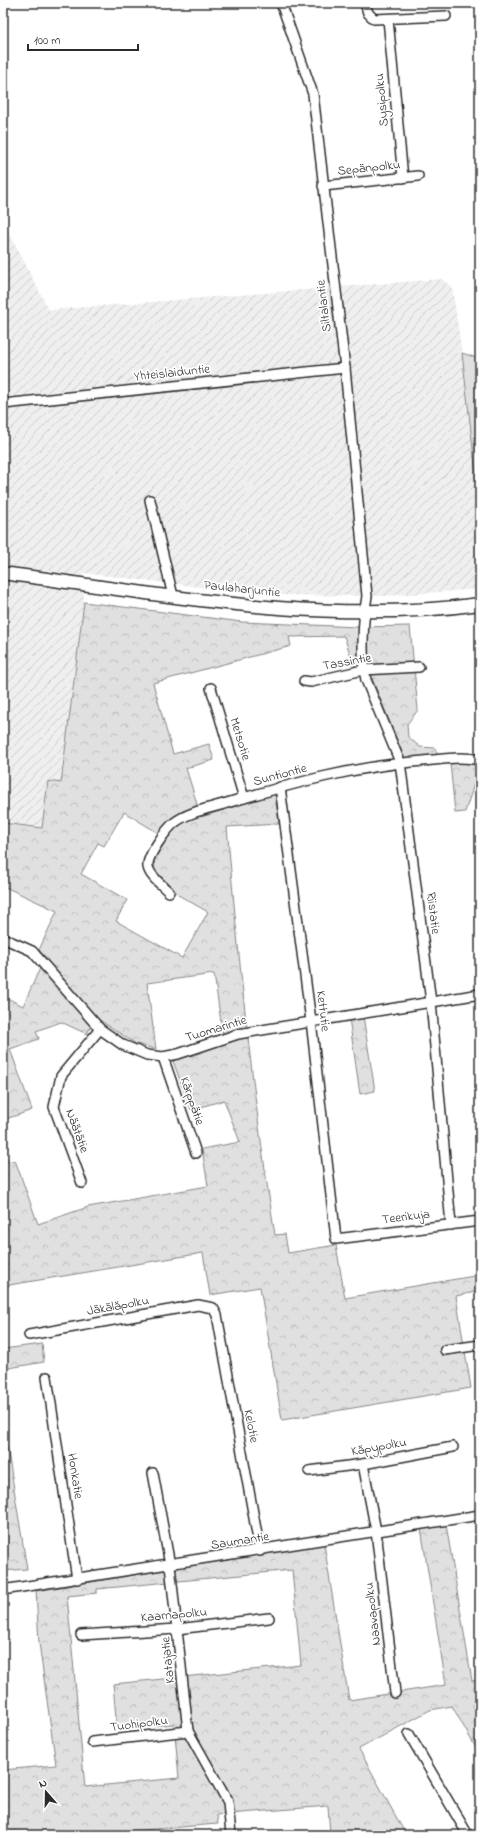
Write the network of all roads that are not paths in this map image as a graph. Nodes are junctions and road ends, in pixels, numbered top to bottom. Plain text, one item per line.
1 (281, 3) edge
2 (365, 3) edge
3 (446, 16) dead end
4 (388, 19) junction
5 (418, 176) dead end
6 (403, 178) junction
7 (323, 186) junction
8 (344, 368) junction
9 (3, 404) edge
10 (150, 500) dead end
11 (3, 574) edge
12 (173, 596) junction
13 (480, 604) edge
14 (364, 611) junction
15 (419, 667) dead end
16 (363, 670) junction
17 (304, 681) dead end
18 (211, 688) dead end
19 (480, 760) edge
20 (400, 762) junction
21 (280, 787) junction
22 (244, 798) junction
23 (169, 892) dead end
24 (3, 938) edge
25 (480, 994) edge
26 (431, 1002) junction
27 (311, 1021) junction
28 (100, 1029) junction
29 (162, 1057) junction
30 (196, 1153) dead end
31 (82, 1183) dead end
32 (480, 1221) edge
33 (451, 1225) junction
34 (336, 1239) joint
35 (213, 1308) joint
36 (29, 1335) dead end
37 (480, 1346) edge
38 (445, 1350) dead end
39 (47, 1377) dead end
40 (453, 1447) dead end
41 (363, 1464) junction
42 (309, 1471) dead end
43 (154, 1473) dead end
44 (480, 1515) edge
45 (376, 1531) junction
46 (260, 1551) junction
47 (170, 1565) junction
48 (77, 1579) junction
49 (3, 1588) edge
50 (269, 1618) dead end
51 (177, 1629) junction
52 (81, 1635) dead end
53 (395, 1693) dead end
54 (188, 1731) junction
55 (409, 1734) dead end
56 (92, 1742) dead end
57 (231, 1835) edge
58 (468, 1835) edge

1 - 7 street, Siltalantie
2 - 4 street
3 - 4 street
4 - 6 street, Sysipolku
5 - 6 street, Sepänpolku
6 - 7 street, Sepänpolku
7 - 8 street, Siltalantie
8 - 9 street, Yhteislaiduntie
8 - 14 street, Siltalantie
10 - 12 street
11 - 12 main road, Paulaharjuntie
12 - 14 main road, Paulaharjuntie
13 - 14 main road, Paulaharjuntie
14 - 16 street, Riistatie
15 - 16 street, Tassintie
16 - 17 street, Tassintie
16 - 20 street, Riistatie
18 - 22 street, Metsotie
19 - 20 street, Suntiontie
20 - 21 street, Suntiontie
20 - 26 street, Riistatie
21 - 22 street, Suntiontie
21 - 27 street, Kettutie
22 - 23 street, Suntiontie
24 - 28 street, Tuomarintie
25 - 26 street, Tuomarintie
26 - 27 street, Tuomarintie
26 - 33 street, Riistatie
27 - 29 street, Tuomarintie
27 - 34 street, Kettutie
28 - 29 street, Tuomarintie
28 - 31 street, Näätätie
29 - 30 street, Kärppätie
32 - 33 street, Teerikuja
33 - 34 street, Teerikuja
35 - 36 street, Jäkäläpolku
35 - 46 street, Kelotie
37 - 38 street
39 - 48 street, Honkatie
40 - 41 street, Käpypolku
41 - 42 street, Käpypolku
41 - 45 street, Naavapolku
43 - 47 street, Katajatie
44 - 45 street, Saumantie
45 - 46 street, Saumantie
45 - 53 street, Naavapolku
46 - 47 street, Saumantie
47 - 48 street, Saumantie
47 - 51 street, Katajatie
48 - 49 street, Saumantie
50 - 51 street, Kaarnapolku
51 - 52 street, Kaarnapolku
51 - 54 street, Katajatie
54 - 56 street, Tuohipolku
54 - 57 street, Katajatie
55 - 58 street

